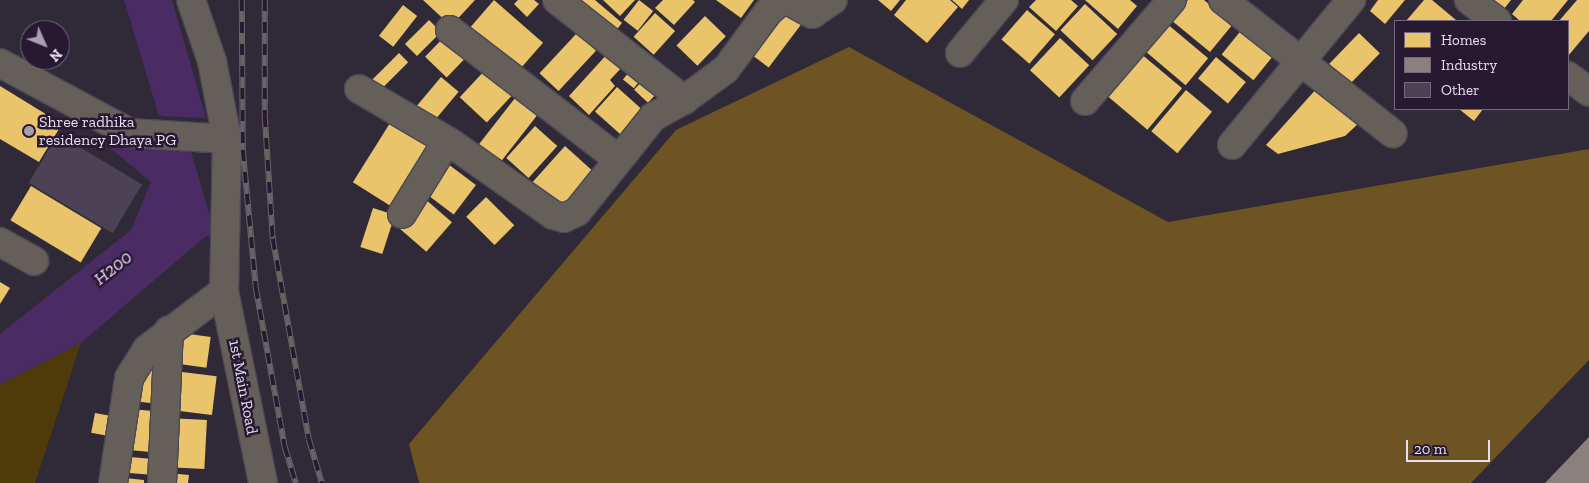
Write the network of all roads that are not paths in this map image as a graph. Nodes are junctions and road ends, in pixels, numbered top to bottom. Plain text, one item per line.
1 (191, 0) edge
2 (556, 0) edge
3 (782, 0) edge
4 (787, 0) edge
5 (833, 0) edge
6 (1004, 0) edge
7 (1172, 0) edge
8 (1223, 0) edge
9 (1351, 0) edge
10 (1469, 0) edge
11 (1496, 20) edge
12 (450, 30) dead end
13 (960, 53) dead end
14 (1304, 61) junction
15 (0, 63) edge
16 (1569, 77) edge
17 (358, 89) dead end
18 (1589, 92) edge
19 (684, 100) junction
20 (1086, 100) dead end
21 (1393, 134) dead end
22 (227, 139) junction
23 (447, 141) junction
24 (1232, 145) dead end
25 (618, 159) junction
26 (402, 214) dead end
27 (0, 242) edge
28 (34, 261) dead end
29 (224, 291) junction
30 (169, 330) junction
31 (113, 483) edge
32 (162, 483) edge
33 (263, 483) edge

1 - 22 street, 1st Main Road
2 - 19 street
3 - 19 street
4 - 5 street
6 - 13 street
7 - 20 street
8 - 14 street
9 - 14 street
10 - 11 street
12 - 25 street
14 - 21 street
14 - 24 street
15 - 22 street
16 - 18 street
17 - 23 street
19 - 25 street
22 - 29 street, 1st Main Road
23 - 25 street
23 - 26 street
27 - 28 street
29 - 30 street
29 - 33 street, 1st Main Road
30 - 31 street
30 - 32 street

